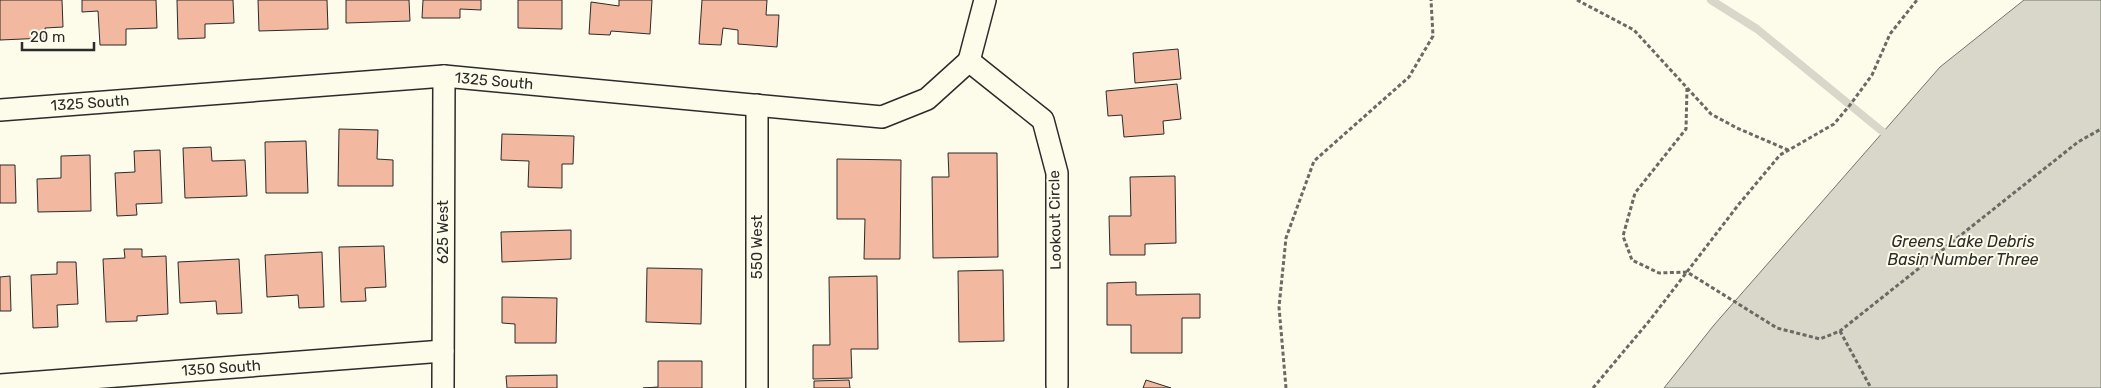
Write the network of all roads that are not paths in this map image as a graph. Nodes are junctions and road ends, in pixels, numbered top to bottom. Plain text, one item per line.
1 (985, 0) edge
2 (969, 62) junction
3 (444, 76) junction
4 (757, 105) junction
5 (0, 110) edge
6 (442, 351) junction
7 (0, 385) edge
8 (1057, 385) dead end
9 (443, 388) edge
10 (757, 388) edge

1 - 2 street
2 - 4 street, 1325 South
2 - 8 street, Lookout Circle
3 - 4 street, 1325 South
3 - 5 street, 1325 South
3 - 6 street, 625 West
4 - 10 street, 550 West
6 - 7 street, 1350 South
6 - 9 street, 625 West

